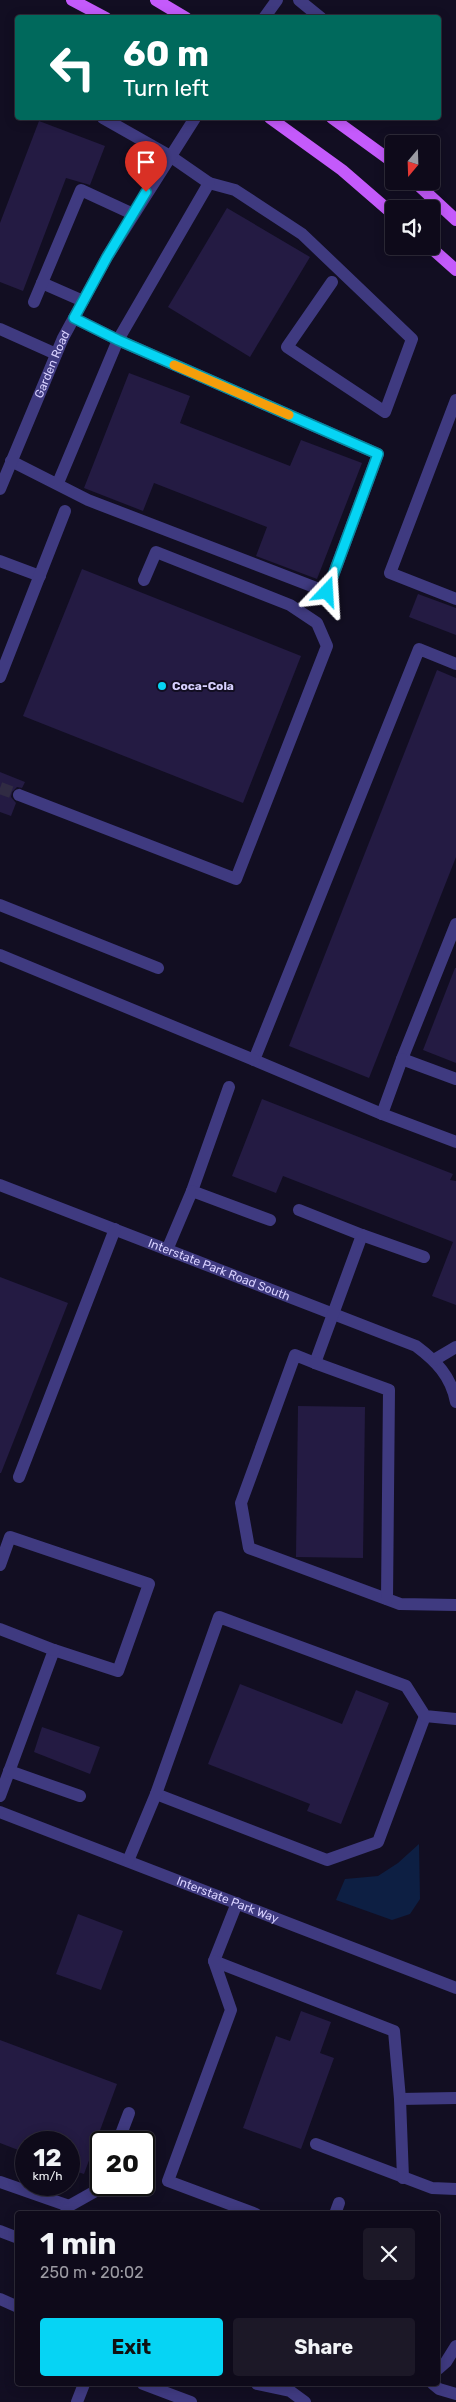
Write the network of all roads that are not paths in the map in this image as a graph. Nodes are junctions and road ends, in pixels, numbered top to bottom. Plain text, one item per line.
1 (72, 0) edge
2 (277, 0) edge
3 (299, 0) edge
4 (159, 1) edge
5 (100, 15) edge
6 (181, 15) edge
7 (266, 15) edge
8 (318, 15) edge
9 (107, 120) edge
10 (193, 120) edge
11 (273, 120) edge
12 (335, 120) edge
13 (170, 156) junction
14 (385, 156) edge
15 (209, 183) junction
16 (424, 190) edge
17 (385, 207) edge
18 (133, 214) junction
19 (456, 220) edge
20 (439, 255) edge
21 (456, 270) edge
22 (332, 282) dead end
23 (42, 283) junction
24 (83, 301) junction
25 (34, 302) dead end
26 (74, 318) junction
27 (0, 329) edge
28 (118, 340) junction
29 (56, 354) junction
30 (456, 400) edge
31 (11, 461) junction
32 (58, 483) junction
33 (0, 489) edge
34 (65, 511) dead end
35 (0, 561) edge
36 (40, 576) junction
37 (144, 580) dead end
38 (456, 599) edge
39 (456, 664) edge
40 (0, 677) edge
41 (19, 796) tunnel mouth
42 (0, 905) edge
43 (456, 924) edge
44 (0, 955) edge
45 (158, 968) dead end
46 (402, 1059) junction
47 (254, 1060) junction
48 (456, 1079) edge
49 (230, 1087) dead end
50 (382, 1114) junction
51 (456, 1142) edge
52 (0, 1185) edge
53 (192, 1191) junction
54 (299, 1210) dead end
55 (270, 1220) dead end
56 (115, 1230) junction
57 (362, 1235) junction
58 (167, 1250) junction
59 (424, 1256) dead end
60 (333, 1313) junction
61 (456, 1347) edge
62 (434, 1360) junction
63 (315, 1363) junction
64 (456, 1402) edge
65 (19, 1477) dead end
66 (0, 1565) edge
67 (387, 1599) junction
68 (456, 1605) edge
69 (0, 1630) edge
70 (54, 1650) junction
71 (425, 1716) junction
72 (456, 1719) edge
73 (10, 1771) junction
74 (156, 1794) junction
75 (0, 1796) edge
76 (80, 1796) dead end
77 (0, 1812) edge
78 (128, 1862) junction
79 (236, 1903) junction
80 (214, 1961) junction
81 (456, 1988) edge
82 (456, 2098) edge
83 (400, 2099) junction
84 (129, 2113) dead end
85 (122, 2131) edge
86 (316, 2144) dead end
87 (403, 2178) junction
88 (0, 2182) edge
89 (456, 2189) edge
90 (90, 2195) edge
91 (67, 2210) edge
92 (248, 2211) edge
93 (0, 2231) edge
94 (15, 2237) edge
95 (0, 2298) edge
96 (15, 2306) edge
97 (456, 2346) edge
98 (440, 2367) edge
99 (83, 2386) edge
100 (148, 2386) edge
101 (266, 2386) edge
102 (435, 2386) edge
103 (456, 2394) edge
104 (77, 2402) edge
105 (191, 2402) edge
106 (305, 2402) edge

1 - 5 main road
2 - 7 street
3 - 8 street
4 - 6 main road
9 - 13 street
10 - 13 street, Garden Road
11 - 17 main road
12 - 14 main road
13 - 15 street
13 - 18 street, Garden Road
15 - 22 street
15 - 28 street
16 - 19 main road
18 - 23 street
18 - 24 street, Garden Road
20 - 21 main road
23 - 24 street
23 - 25 street
24 - 26 street, Garden Road
26 - 28 street
26 - 29 street, Garden Road
27 - 29 street
28 - 32 street
28 - 32 street
29 - 31 street, Garden Road
30 - 38 street
31 - 32 street
31 - 33 street, Garden Road
34 - 36 street
35 - 36 street
36 - 40 street
37 - 41 street
39 - 47 street
42 - 45 street
43 - 46 street
44 - 47 street
46 - 48 street
46 - 50 street
47 - 50 street
49 - 53 street
50 - 51 street
52 - 56 street, Interstate Park Road South
53 - 55 street
53 - 58 street
54 - 57 street
56 - 58 street, Interstate Park Road South
56 - 65 street
57 - 59 street
57 - 60 street
58 - 60 street, Interstate Park Road South
60 - 62 street, Interstate Park Road South
60 - 63 street
61 - 62 street
62 - 64 street, Interstate Park Road South
63 - 67 street
63 - 67 street
66 - 70 street
67 - 68 street
69 - 70 street
70 - 73 street
71 - 72 street
71 - 74 street
71 - 74 street
73 - 75 street
73 - 76 street
74 - 78 street
77 - 78 street, Interstate Park Way
78 - 79 street, Interstate Park Way
79 - 80 street
79 - 81 street, Interstate Park Way
80 - 83 street
80 - 92 street
82 - 83 street
83 - 87 street
84 - 85 street
86 - 87 street
87 - 89 street
88 - 91 street
90 - 91 street
93 - 94 street
95 - 96 street
97 - 98 street
99 - 104 street
100 - 105 street
101 - 106 street
102 - 103 street

